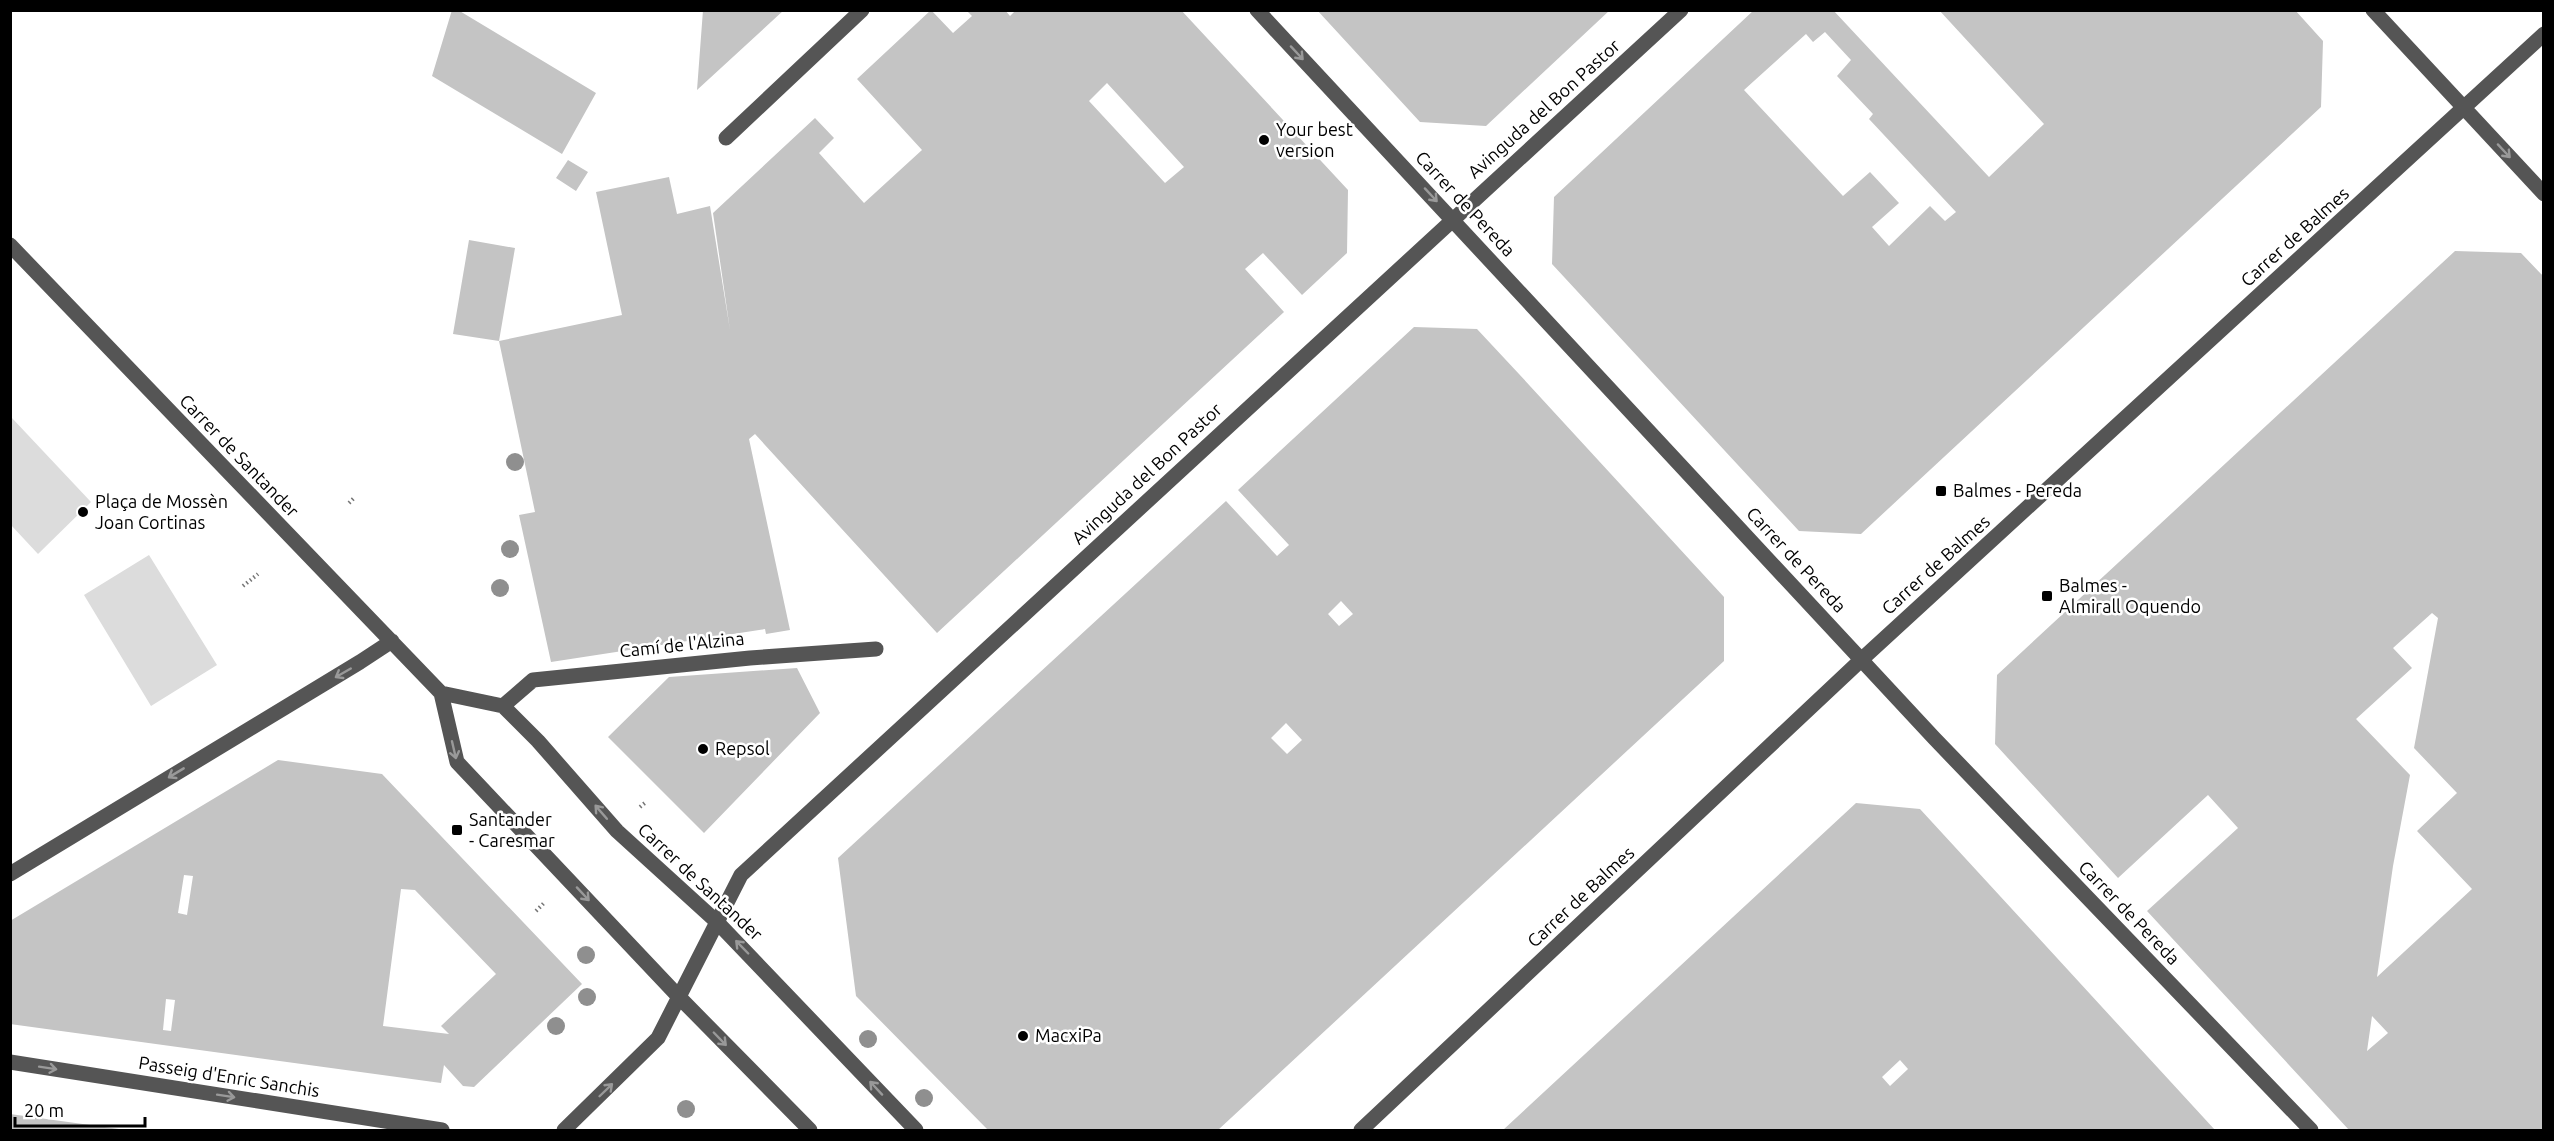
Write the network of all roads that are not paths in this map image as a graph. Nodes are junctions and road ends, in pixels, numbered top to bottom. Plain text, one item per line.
1 (862, 10) edge
2 (1257, 10) edge
3 (1681, 10) edge
4 (2373, 10) edge
5 (2544, 34) edge
6 (2464, 109) junction
7 (726, 138) dead end
8 (2544, 194) edge
9 (1452, 219) junction
10 (10, 245) edge
11 (10, 263) edge
12 (29, 265) junction
13 (392, 641) junction
14 (876, 649) dead end
15 (1862, 660) junction
16 (441, 693) junction
17 (502, 706) junction
18 (10, 874) edge
19 (717, 921) junction
20 (679, 997) junction
21 (10, 1062) edge
22 (442, 1131) edge
23 (564, 1131) edge
24 (810, 1131) edge
25 (916, 1131) edge
26 (1361, 1131) edge
27 (2311, 1131) edge

1 - 7 street
2 -> 9 street, Carrer de Pereda
3 - 9 street, Avinguda del Bon Pastor
4 - 6 street
5 - 6 street, Carrer de Balmes
6 -> 8 street
6 - 15 street, Carrer de Balmes
9 - 15 street, Carrer de Pereda
9 - 19 street, Avinguda del Bon Pastor
10 - 12 street, Carrer de Santander
11 - 12 street
12 - 13 street, Carrer de Santander
13 - 16 street, Carrer de Santander
13 -> 18 street
14 - 17 street, Camí de l'Alzina
15 - 26 street, Carrer de Balmes
15 - 27 street, Carrer de Pereda
16 - 17 street
16 -> 20 street
19 -> 17 street, Carrer de Santander
19 - 20 street, Avinguda del Bon Pastor
25 -> 19 street, Carrer de Santander
23 -> 20 street, Avinguda del Bon Pastor
20 -> 24 street
21 -> 22 street, Passeig d'Enric Sanchis

